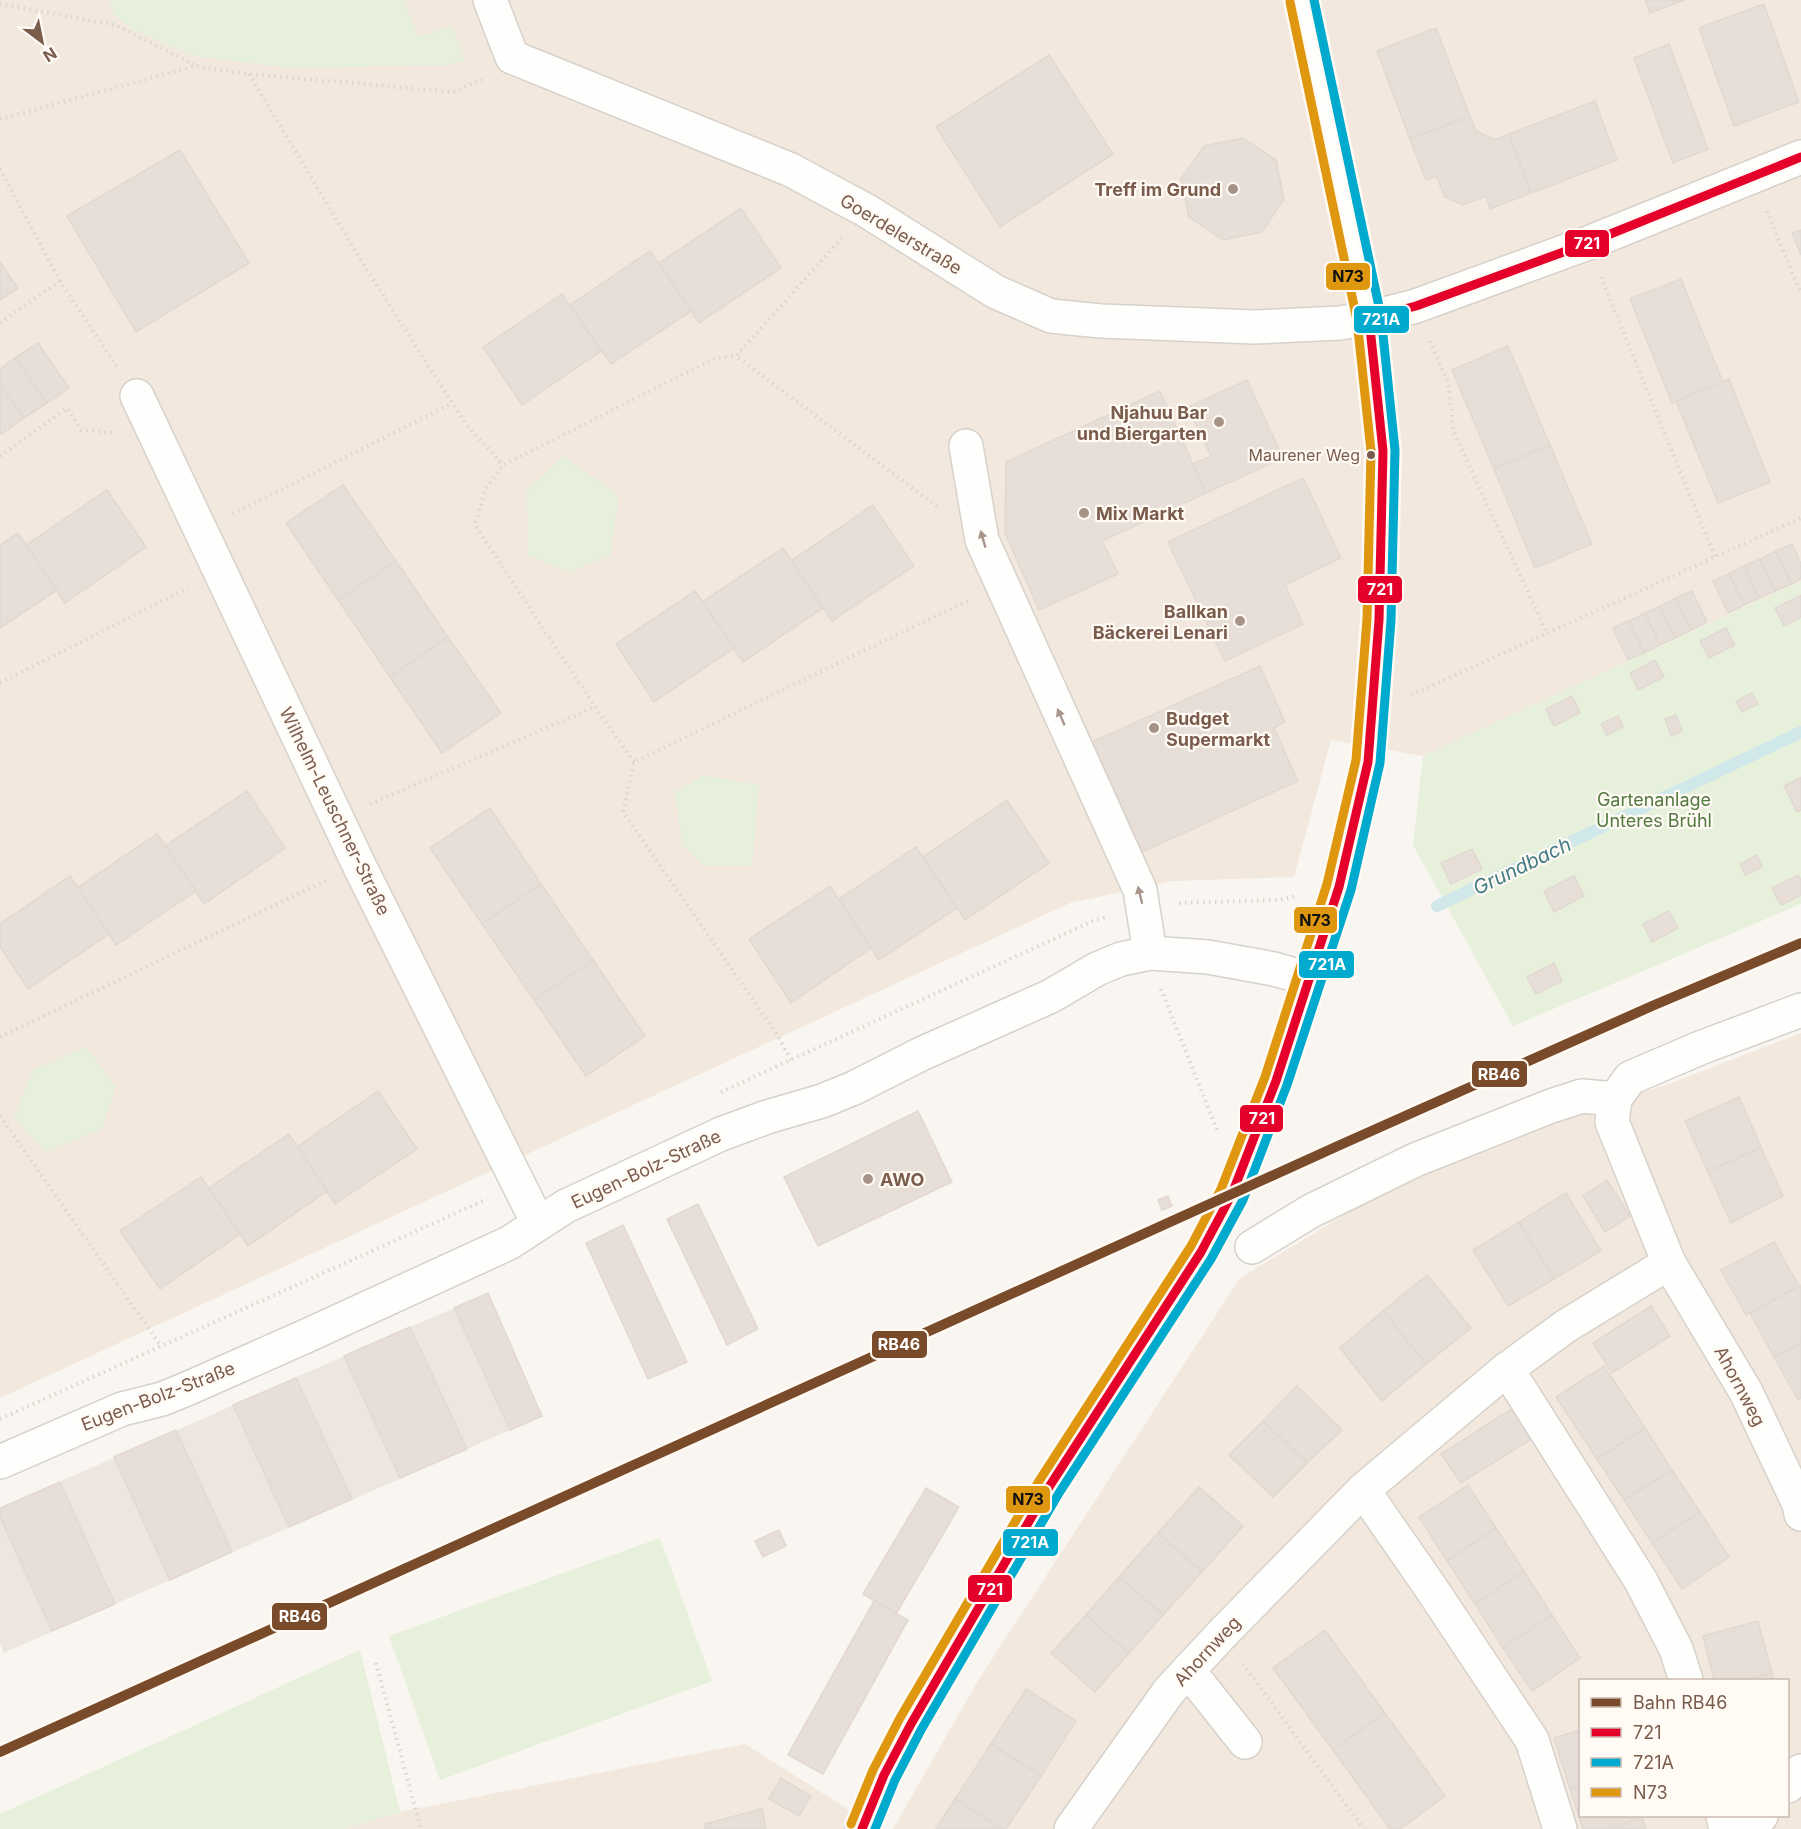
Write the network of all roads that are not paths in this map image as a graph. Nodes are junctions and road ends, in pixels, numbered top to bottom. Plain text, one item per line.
1 (490, 0) edge
2 (1302, 0) edge
3 (1801, 158) edge
4 (1369, 318) junction
5 (137, 396) road end
6 (966, 446) dead end
7 (1150, 953) junction
8 (1309, 979) junction
9 (1801, 1010) edge
10 (1615, 1099) junction
11 (538, 1223) junction
12 (1252, 1246) dead end
13 (1669, 1263) junction
14 (1507, 1369) junction
15 (0, 1462) edge
16 (1363, 1490) junction
17 (1801, 1514) edge
18 (1188, 1670) junction
19 (1686, 1679) edge
20 (1245, 1742) dead end
21 (1801, 1771) edge
22 (1789, 1785) edge
23 (1759, 1817) edge
24 (862, 1829) edge
25 (1071, 1829) edge
26 (1560, 1829) edge
27 (1748, 1829) edge

1 - 4 street, Goerdelerstraße
2 - 4 street
3 - 4 street, Goerdelerstraße
4 - 8 street
5 - 11 street, Wilhelm-Leuschner-Straße
7 -> 6 street
7 - 8 street, Eugen-Bolz-Straße
7 - 11 street, Eugen-Bolz-Straße
8 - 24 street
9 - 10 street
10 - 12 street
10 - 13 street, Ahornweg
11 - 15 street, Eugen-Bolz-Straße
13 - 14 street, Ahornweg
13 - 17 street, Ahornweg
14 - 16 street, Ahornweg
14 - 19 street
16 - 18 street, Ahornweg
16 - 26 street
18 - 20 street
18 - 25 street, Ahornweg
21 - 22 street
23 - 27 street

